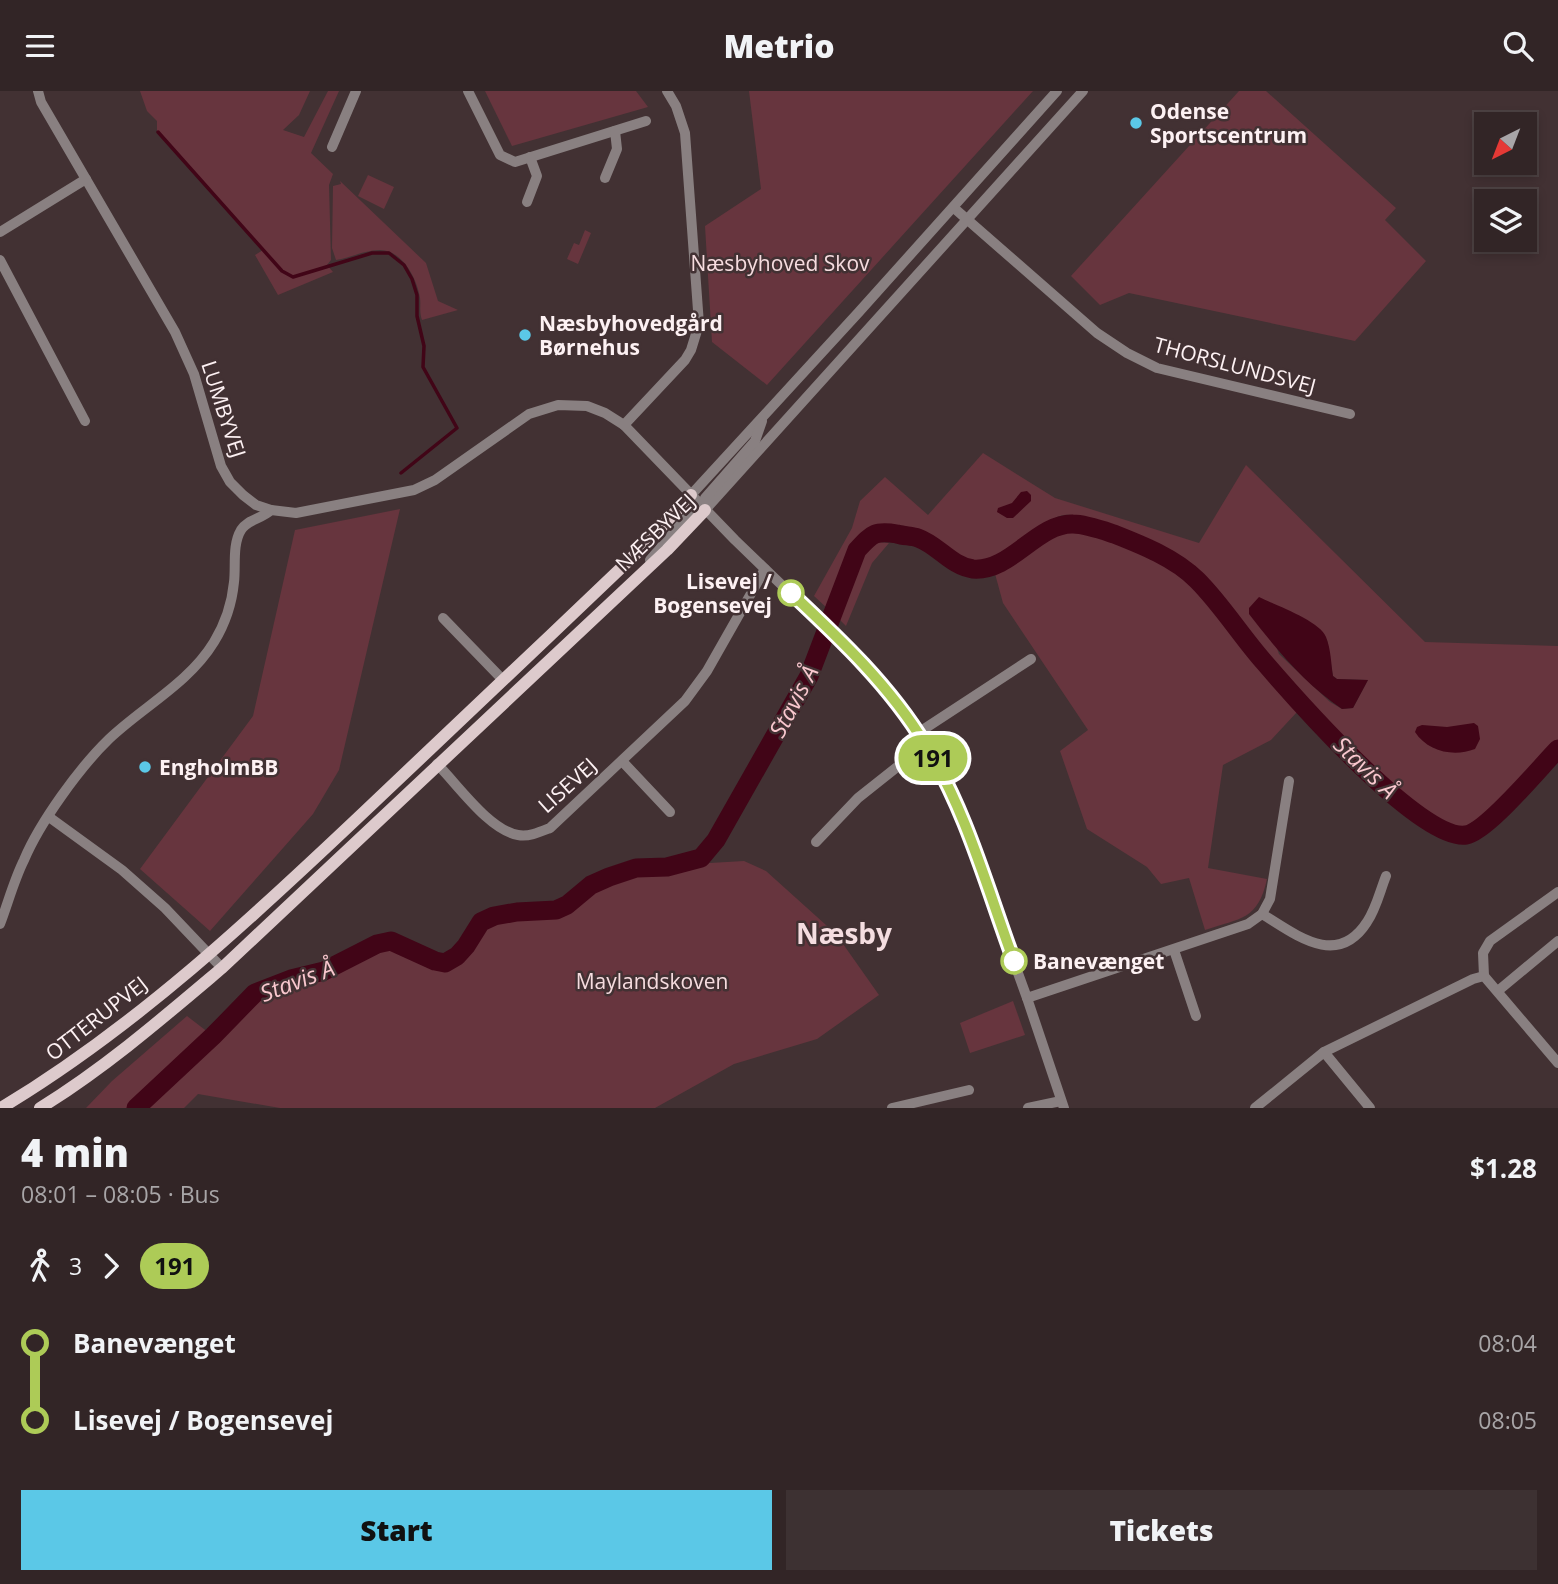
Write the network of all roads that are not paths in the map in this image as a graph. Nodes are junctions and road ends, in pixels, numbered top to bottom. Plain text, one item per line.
1 (38, 91) edge
2 (356, 91) edge
3 (468, 91) edge
4 (667, 91) edge
5 (1057, 91) edge
6 (1083, 91) edge
7 (646, 121) dead end
8 (615, 131) junction
9 (332, 147) dead end
10 (530, 157) junction
11 (605, 178) dead end
12 (86, 179) junction
13 (527, 202) dead end
14 (954, 208) junction
15 (967, 220) junction
16 (0, 232) edge
17 (0, 260) edge
18 (1350, 414) dead end
19 (764, 416) junction
20 (85, 421) dead end
21 (624, 425) junction
22 (691, 495) junction
23 (271, 510) junction
24 (705, 510) junction
25 (765, 569) junction
26 (639, 575) junction
27 (443, 618) dead end
28 (1031, 659) dead end
29 (503, 680) junction
30 (918, 733) junction
31 (926, 744) junction
32 (622, 761) junction
33 (438, 764) junction
34 (1289, 782) dead end
35 (670, 812) dead end
36 (49, 817) junction
37 (816, 842) dead end
38 (1386, 876) dead end
39 (1558, 892) edge
40 (1262, 914) junction
41 (0, 924) edge
42 (1558, 941) edge
43 (1174, 950) junction
44 (210, 953) junction
45 (222, 968) junction
46 (1485, 976) junction
47 (1499, 990) junction
48 (1027, 997) junction
49 (1196, 1016) dead end
50 (1324, 1052) junction
51 (1558, 1063) edge
52 (969, 1090) dead end
53 (1063, 1104) edge
54 (1, 1108) edge
55 (40, 1108) edge
56 (892, 1108) edge
57 (1028, 1108) edge
58 (1255, 1108) edge
59 (1370, 1108) edge

1 - 12 street, LUMBYVEJ
2 - 9 street
3 - 10 street
4 - 21 street
5 - 14 street, NÆSBYVEJ
6 - 15 street, NÆSBYVEJ
7 - 8 street
8 - 10 street
8 - 11 street
10 - 13 street
12 - 16 street
12 - 23 street, LUMBYVEJ
14 - 15 street, THORSLUNDSVEJ
14 - 19 street, NÆSBYVEJ
15 - 18 street, THORSLUNDSVEJ
15 - 24 street, NÆSBYVEJ
17 - 20 street
19 - 22 street, NÆSBYVEJ
19 - 24 street
21 - 22 street
21 - 23 street
22 - 24 street
22 - 26 street
22 - 29 main road, NÆSBYVEJ
23 - 36 street
24 - 25 street
24 - 26 main road, NÆSBYVEJ
25 - 30 street
25 - 32 street, LISEVEJ
26 - 33 main road, NÆSBYVEJ
27 - 29 street
28 - 30 street
29 - 44 main road, NÆSBYVEJ
30 - 31 street
31 - 37 street
31 - 48 street
32 - 33 street, LISEVEJ
32 - 35 street, LISEVEJ
33 - 45 main road, NÆSBYVEJ
34 - 40 street
36 - 41 street
36 - 44 street
38 - 40 street
39 - 46 street
40 - 43 street
42 - 47 street
43 - 48 street
43 - 49 street
44 - 45 street
44 - 54 main road, OTTERUPVEJ
45 - 55 main road, OTTERUPVEJ
46 - 47 street
46 - 50 street
47 - 51 street
48 - 53 street
50 - 58 street
50 - 59 street
52 - 56 street
53 - 57 street

